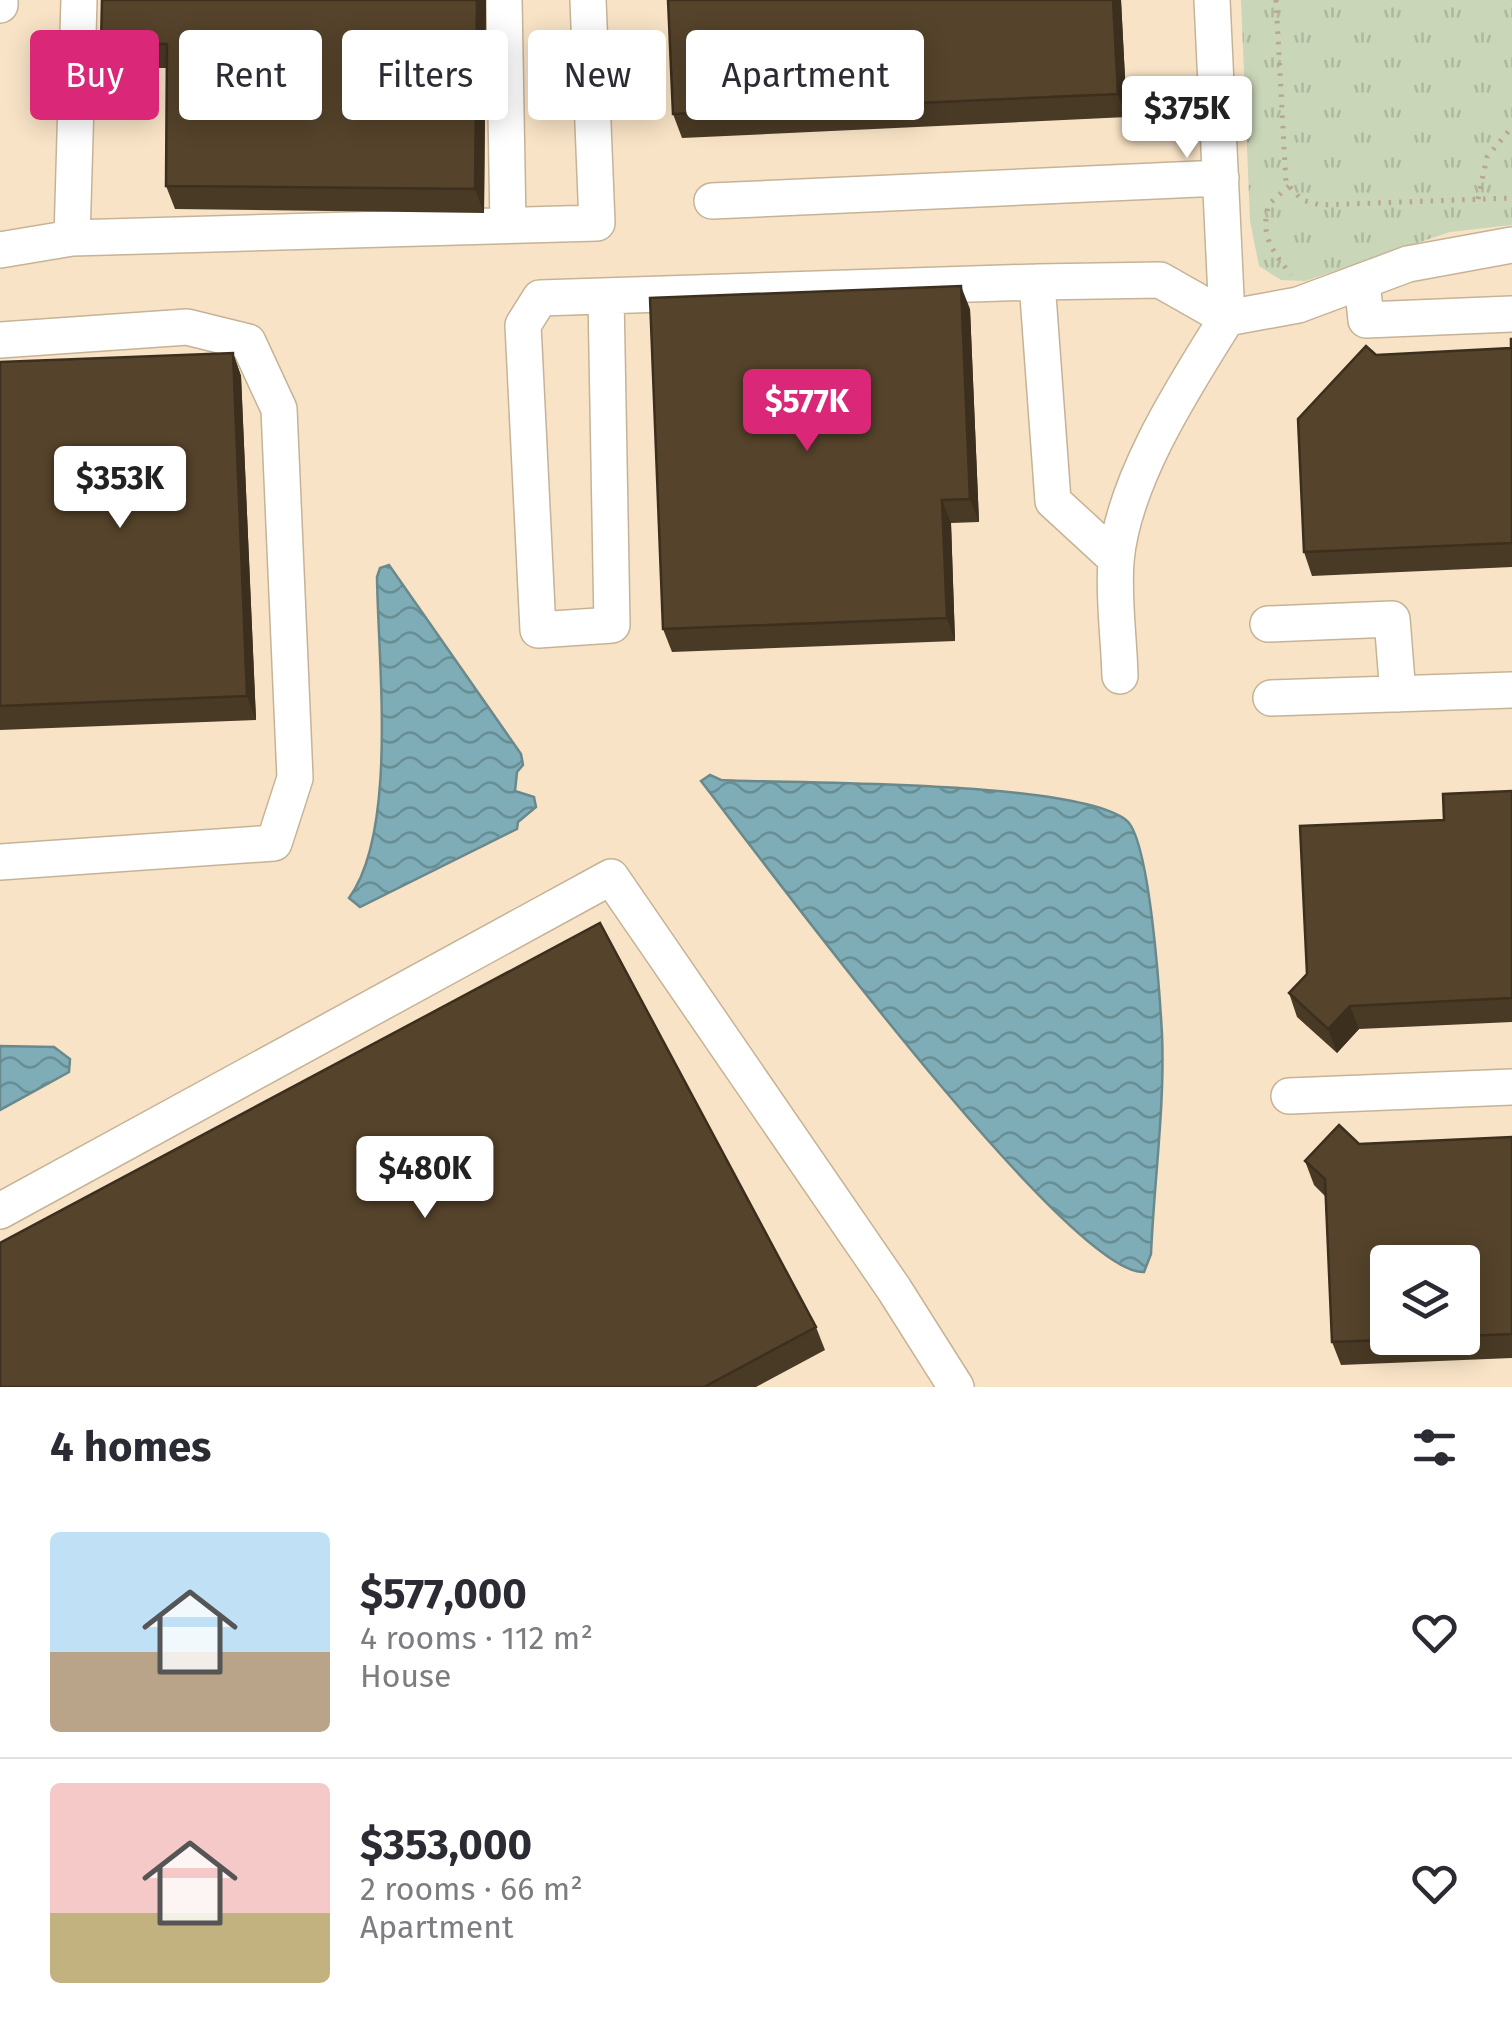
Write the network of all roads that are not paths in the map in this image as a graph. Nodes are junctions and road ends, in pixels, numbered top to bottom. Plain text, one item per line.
1 (80, 0) edge
2 (504, 0) edge
3 (588, 0) edge
4 (1212, 0) edge
5 (1221, 178) junction
6 (712, 201) dead end
7 (508, 225) junction
8 (72, 238) junction
9 (1512, 245) edge
10 (0, 250) edge
11 (1362, 281) junction
12 (1037, 282) junction
13 (606, 296) junction
14 (1512, 314) edge
15 (1227, 318) junction
16 (0, 340) edge
17 (1116, 559) junction
18 (1268, 624) dead end
19 (1120, 676) dead end
20 (1512, 690) edge
21 (1398, 694) junction
22 (1272, 698) dead end
23 (0, 862) edge
24 (1512, 1087) edge
25 (1289, 1096) dead end
26 (0, 1211) edge
27 (956, 1387) edge

1 - 8 street
2 - 7 street
3 - 7 street
4 - 5 street
5 - 6 street
5 - 15 street
7 - 8 street
8 - 10 street
9 - 11 street
11 - 14 street
11 - 15 street
12 - 13 street
12 - 15 street
12 - 17 street
13 - 13 street
15 - 17 street
16 - 23 street
17 - 19 street
18 - 21 street
20 - 21 street
21 - 22 street
24 - 25 street
26 - 27 street

